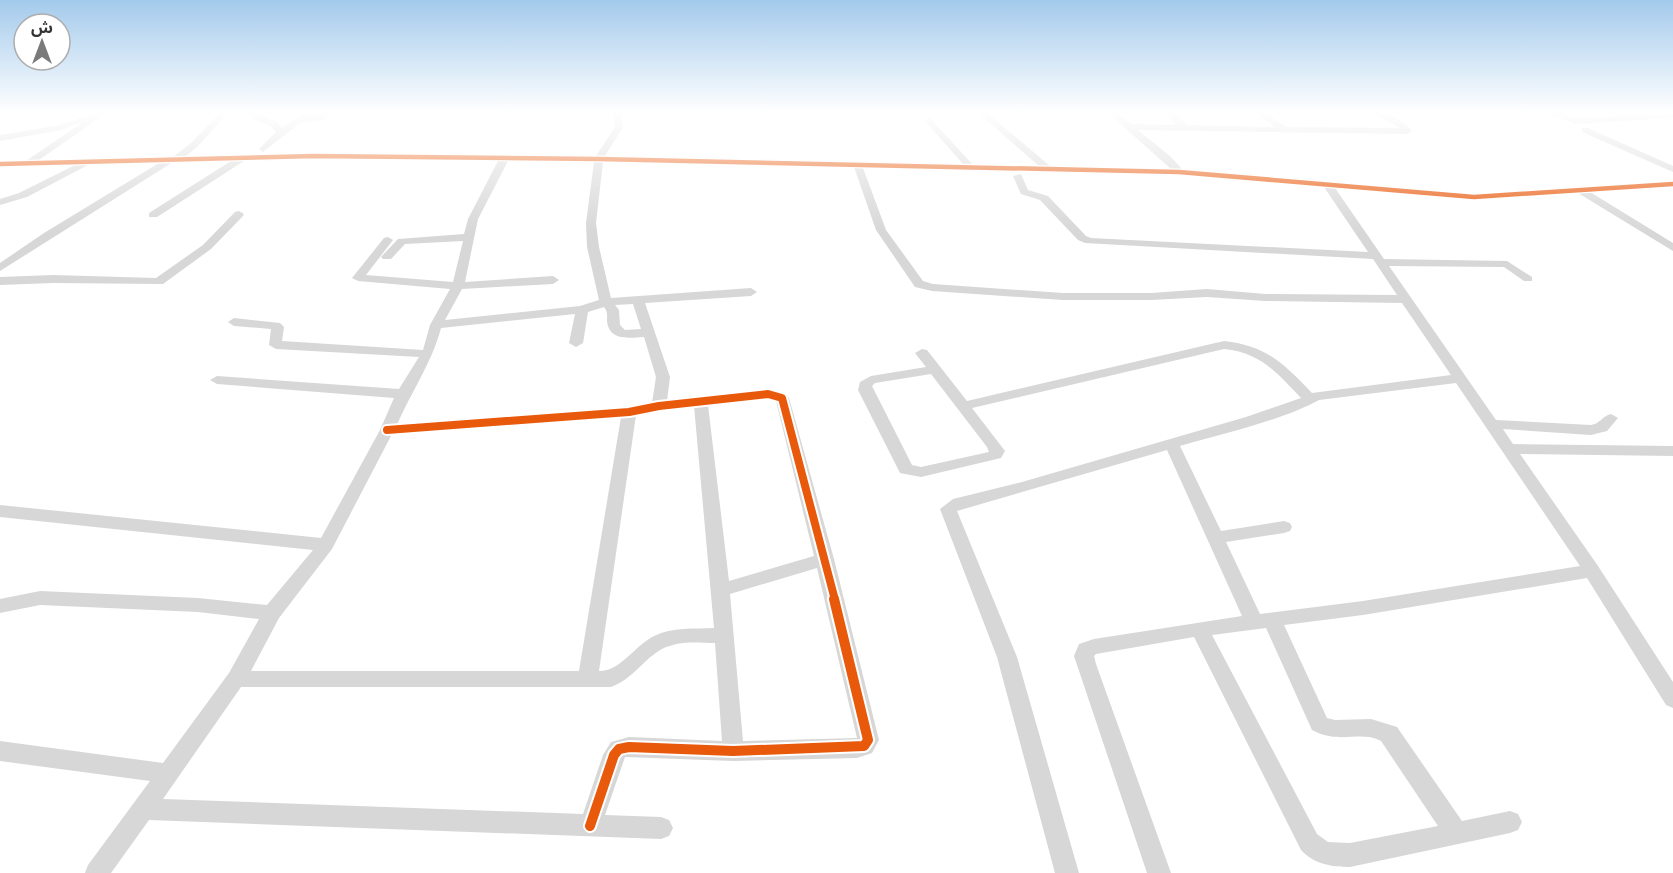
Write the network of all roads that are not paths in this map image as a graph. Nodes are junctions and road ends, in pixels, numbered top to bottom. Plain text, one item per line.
1 (46, 152) edge
2 (185, 152) edge
3 (604, 152) edge
4 (957, 152) edge
5 (1028, 152) edge
6 (1160, 152) edge
7 (1634, 152) edge
8 (505, 157) junction
9 (242, 158) junction
10 (599, 159) junction
11 (173, 160) junction
12 (87, 162) junction
13 (0, 164) edge
14 (29, 164) junction
15 (857, 165) junction
16 (970, 167) junction
17 (1048, 169) junction
18 (1673, 169) edge
19 (1016, 172) junction
20 (1179, 172) junction
21 (1327, 184) junction
22 (1673, 184) edge
23 (1581, 191) junction
24 (0, 202) edge
25 (239, 214) dead end
26 (153, 215) dead end
27 (467, 237) junction
28 (388, 240) dead end
29 (1673, 248) edge
30 (387, 257) dead end
31 (1377, 259) junction
32 (0, 268) edge
33 (1528, 279) dead end
34 (0, 280) edge
35 (553, 280) dead end
36 (458, 286) junction
37 (751, 292) dead end
38 (638, 299) junction
39 (1405, 299) junction
40 (606, 302) junction
41 (582, 310) junction
42 (234, 322) dead end
43 (436, 325) junction
44 (650, 333) junction
45 (576, 344) dead end
46 (922, 353) dead end
47 (428, 354) junction
48 (935, 369) junction
49 (1459, 378) junction
50 (218, 380) dead end
51 (403, 394) junction
52 (1310, 399) junction
53 (701, 402) junction
54 (659, 406) junction
55 (963, 406) junction
56 (629, 412) junction
57 (1611, 418) dead end
58 (1490, 424) junction
59 (387, 430) junction
60 (1172, 444) junction
61 (1507, 449) junction
62 (1673, 451) edge
63 (0, 511) edge
64 (1284, 527) dead end
65 (1215, 538) junction
66 (326, 545) junction
67 (825, 559) junction
68 (1592, 571) junction
69 (722, 590) junction
70 (0, 606) edge
71 (272, 613) junction
72 (1263, 621) junction
73 (1199, 629) junction
74 (725, 635) junction
75 (236, 679) junction
76 (588, 679) junction
77 (1667, 680) edge
78 (1673, 699) edge
79 (0, 751) edge
80 (733, 751) junction
81 (169, 774) junction
82 (144, 809) junction
83 (1510, 822) dead end
84 (590, 826) junction
85 (661, 828) dead end
86 (1457, 833) junction
87 (97, 873) edge
88 (1067, 873) edge
89 (1159, 873) edge

1 - 14 street
2 - 11 street
3 - 10 street
4 - 16 street
5 - 17 street
6 - 20 street
7 - 18 street
8 - 9 street
8 - 10 street
8 - 27 street
9 - 11 street
9 - 26 street
10 - 15 street
10 - 40 street
11 - 12 street
11 - 32 street
12 - 14 street
12 - 24 street
13 - 14 street
15 - 16 street
15 - 39 street
16 - 19 street
17 - 19 street
17 - 20 street
19 - 31 street
20 - 21 street
21 - 23 street
21 - 31 street
22 - 23 street
23 - 29 street
25 - 34 street
27 - 30 street
27 - 36 street
28 - 36 street
31 - 33 street
31 - 39 street
35 - 36 street
36 - 43 street
37 - 38 street
38 - 40 street
38 - 44 street
39 - 49 street
40 - 41 street
40 - 44 street
41 - 43 street
41 - 45 street
42 - 47 street
43 - 47 street
44 - 54 street
46 - 48 street
47 - 51 street
48 - 55 street
48 - 55 street
49 - 52 street
49 - 58 street
50 - 51 street
51 - 59 street
52 - 55 street
52 - 60 street
53 - 54 street
53 - 67 street
53 - 69 street
54 - 56 street
56 - 59 street
56 - 76 street
57 - 58 street
58 - 61 street
59 - 66 street
60 - 65 street
60 - 88 street
61 - 62 street
61 - 68 street
63 - 66 street
64 - 65 street
65 - 72 street
66 - 71 street
67 - 69 street
67 - 80 street
68 - 72 street
68 - 77 street
69 - 74 street
70 - 71 street
71 - 75 street
72 - 73 street
72 - 86 street
73 - 86 street
73 - 89 street
74 - 76 street
74 - 80 street
75 - 76 street
75 - 81 street
77 - 78 street
79 - 81 street
80 - 84 street
81 - 82 street
82 - 84 street
82 - 87 street
83 - 86 street
84 - 85 street

